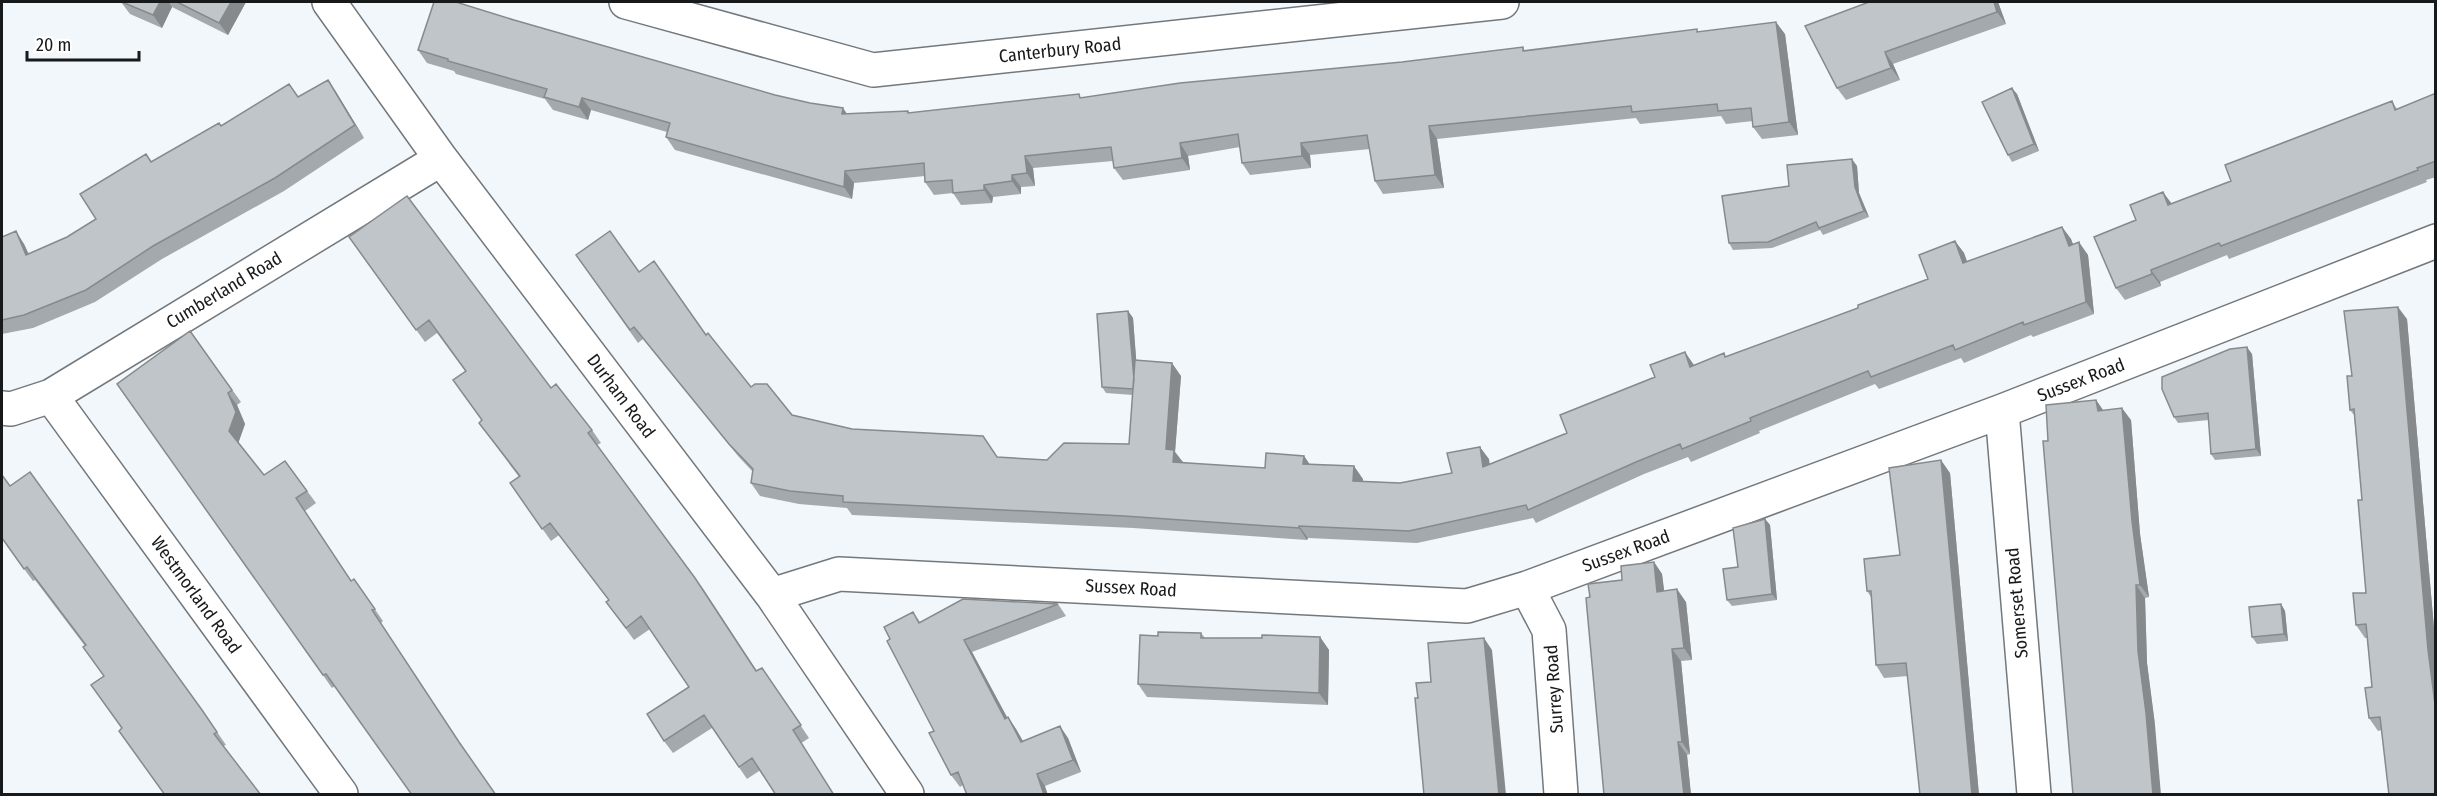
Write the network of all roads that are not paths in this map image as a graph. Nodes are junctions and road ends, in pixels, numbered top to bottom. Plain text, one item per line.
1 (329, 2) edge
2 (626, 2) edge
3 (1502, 2) edge
4 (441, 159) junction
5 (2436, 241) edge
6 (51, 396) junction
7 (2, 408) edge
8 (2002, 411) junction
9 (1527, 588) junction
10 (772, 595) junction
11 (341, 795) edge
12 (907, 795) edge
13 (1561, 795) edge
14 (2034, 795) edge

1 - 4 street, Durham Road
2 - 3 street, Canterbury Road
4 - 6 street, Cumberland Road
4 - 10 street, Durham Road
5 - 8 street, Sussex Road
6 - 7 street, Cumberland Road
6 - 11 street, Westmorland Road
8 - 9 street, Sussex Road
8 - 14 street, Somerset Road
9 - 10 street, Sussex Road
9 - 13 street, Surrey Road
10 - 12 street, Durham Road

